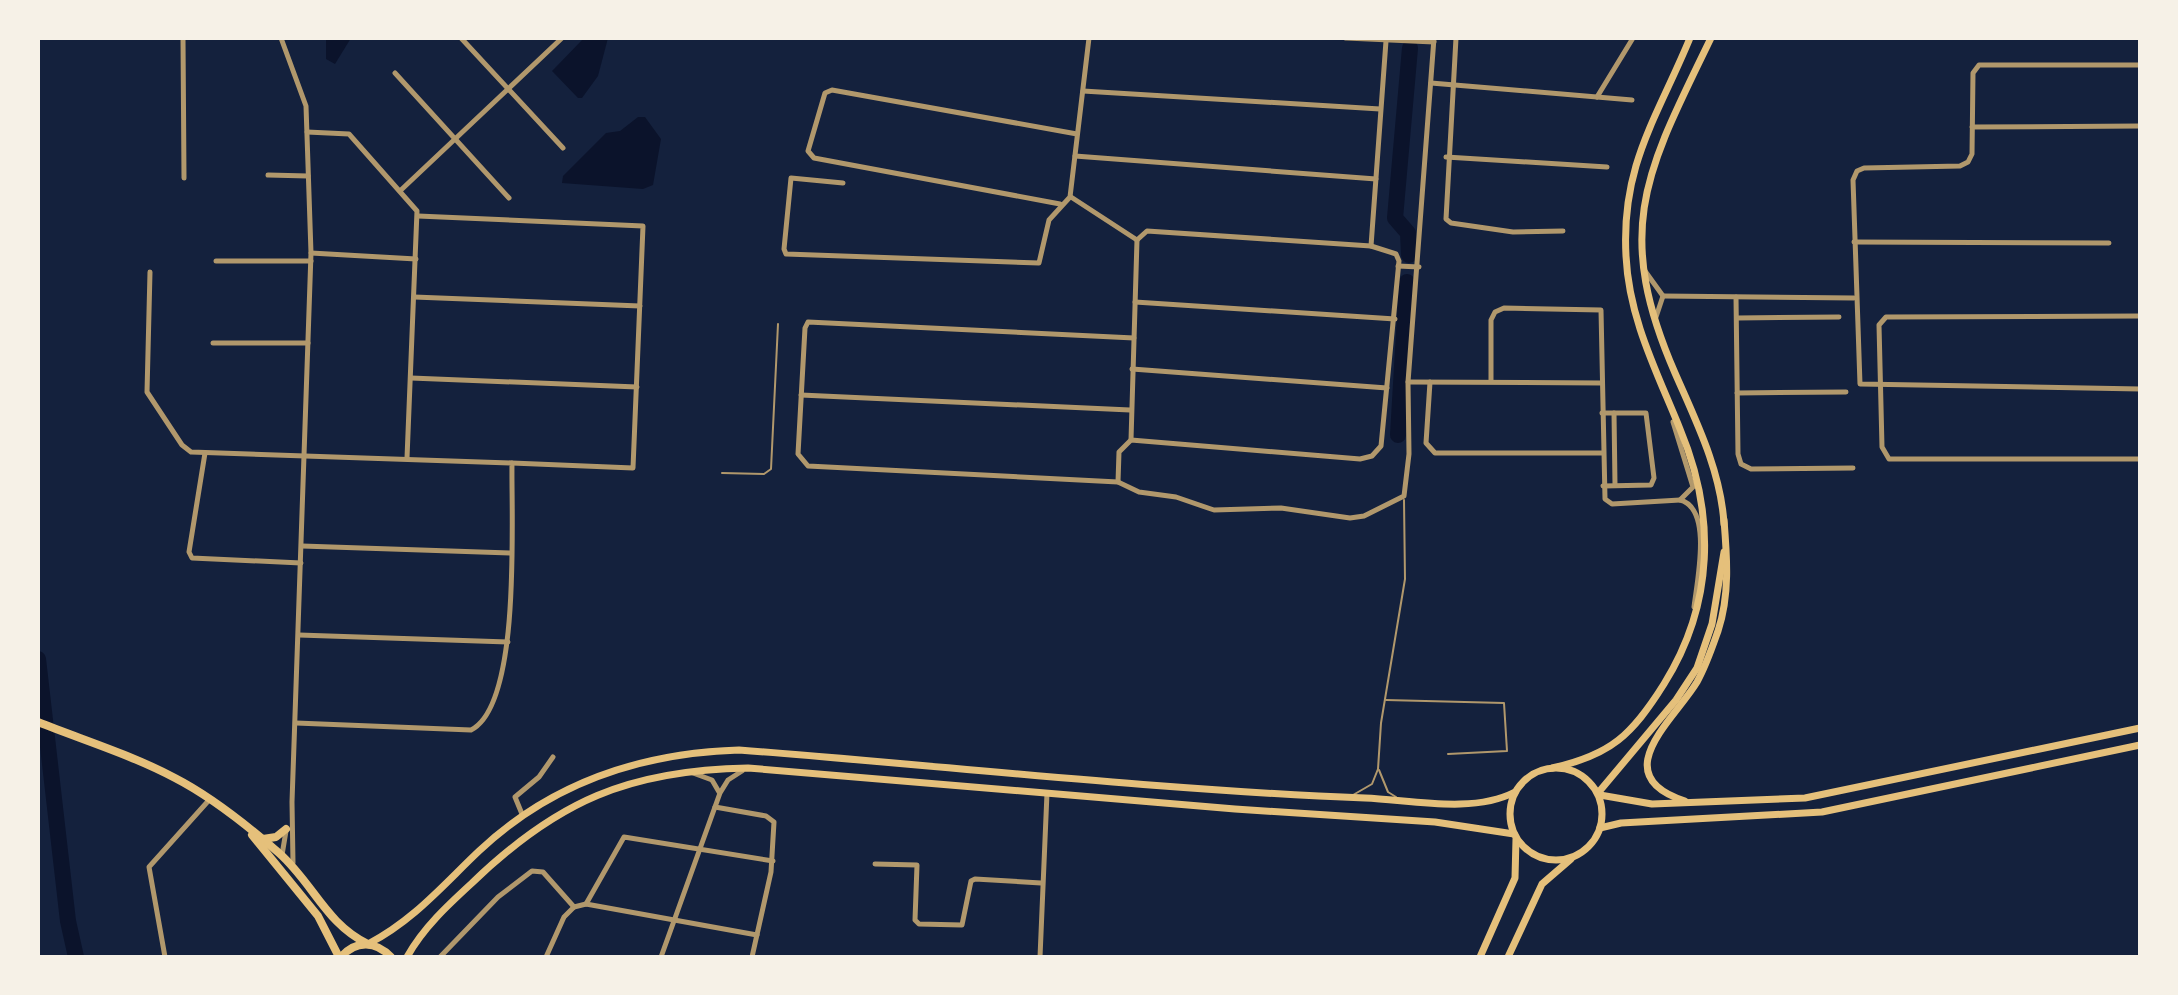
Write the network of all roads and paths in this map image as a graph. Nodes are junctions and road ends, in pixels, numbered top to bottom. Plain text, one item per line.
1 (183, 38) edge
2 (281, 38) edge
3 (461, 38) edge
4 (1089, 38) edge
5 (1346, 38) edge
6 (1456, 38) edge
7 (1633, 38) edge
8 (1690, 38) edge
9 (1711, 38) edge
10 (560, 39) edge
11 (1434, 40) edge
12 (1386, 41) junction
13 (2140, 65) edge
14 (395, 73) dead end
15 (1431, 83) junction
16 (1451, 85) junction
17 (509, 89) junction
18 (1083, 91) junction
19 (1597, 97) junction
20 (1632, 100) dead end
21 (1380, 109) junction
22 (2140, 126) edge
23 (1972, 127) junction
24 (307, 132) junction
25 (1077, 134) junction
26 (456, 140) junction
27 (563, 148) dead end
28 (1075, 156) junction
29 (1446, 157) junction
30 (1607, 167) dead end
31 (268, 175) dead end
32 (308, 176) junction
33 (184, 178) dead end
34 (1376, 179) junction
35 (843, 183) dead end
36 (401, 190) junction
37 (1070, 197) junction
38 (509, 198) dead end
39 (1061, 204) junction
40 (418, 216) junction
41 (1563, 231) dead end
42 (1137, 240) junction
43 (1854, 242) junction
44 (2109, 243) dead end
45 (1371, 246) junction
46 (311, 253) junction
47 (416, 259) junction
48 (216, 261) dead end
49 (311, 261) junction
50 (1398, 266) junction
51 (1643, 266) junction
52 (1419, 267) junction
53 (150, 272) dead end
54 (1663, 296) junction
55 (414, 297) junction
56 (1736, 297) junction
57 (1854, 298) junction
58 (1135, 302) junction
59 (640, 306) junction
60 (2140, 316) edge
61 (1839, 317) dead end
62 (1737, 318) junction
63 (1395, 319) junction
64 (1656, 323) junction
65 (778, 324) dead end
66 (1134, 338) junction
67 (213, 343) dead end
68 (308, 343) junction
69 (1132, 369) junction
70 (411, 378) junction
71 (1491, 381) junction
72 (1408, 382) junction
73 (1430, 382) junction
74 (1602, 383) junction
75 (637, 387) junction
76 (1881, 387) junction
77 (1387, 388) junction
78 (2140, 389) edge
79 (1663, 391) junction
80 (1846, 392) dead end
81 (1737, 393) junction
82 (801, 395) junction
83 (1130, 410) junction
84 (1602, 413) junction
85 (1614, 413) junction
86 (1131, 440) junction
87 (205, 453) junction
88 (1602, 453) junction
89 (305, 454) junction
90 (407, 458) junction
91 (2140, 459) edge
92 (512, 463) junction
93 (1853, 468) dead end
94 (722, 473) dead end
95 (1118, 482) junction
96 (1615, 485) junction
97 (1603, 486) junction
98 (1404, 496) junction
99 (1680, 500) junction
100 (1724, 520) junction
101 (302, 546) junction
102 (510, 553) junction
103 (301, 563) junction
104 (299, 635) junction
105 (508, 642) junction
106 (1682, 650) junction
107 (1385, 700) junction
108 (38, 722) edge
109 (296, 723) junction
110 (2140, 728) edge
111 (2140, 745) edge
112 (2050, 747) junction
113 (2117, 750) junction
114 (1448, 754) dead end
115 (553, 757) dead end
116 (748, 768) junction
117 (1552, 768) junction
118 (1378, 769) junction
119 (687, 771) junction
120 (1515, 792) junction
121 (720, 793) junction
122 (1047, 793) junction
123 (1599, 794) junction
124 (1344, 798) junction
125 (210, 799) junction
126 (1400, 800) junction
127 (292, 802) junction
128 (1693, 804) junction
129 (715, 807) junction
130 (522, 814) junction
131 (247, 828) junction
132 (1600, 828) junction
133 (286, 829) junction
134 (1515, 836) junction
135 (262, 839) junction
136 (701, 850) junction
137 (282, 855) junction
138 (1576, 855) junction
139 (773, 861) junction
140 (875, 864) dead end
141 (295, 869) junction
142 (1041, 883) junction
143 (303, 895) junction
144 (586, 904) junction
145 (574, 907) junction
146 (674, 922) junction
147 (757, 935) junction
148 (368, 944) junction
149 (165, 957) edge
150 (340, 957) edge
151 (391, 957) edge
152 (407, 957) edge
153 (440, 957) edge
154 (546, 957) edge
155 (661, 957) edge
156 (752, 957) edge
157 (1040, 957) edge
158 (1480, 957) edge
159 (1508, 957) edge

1 - 33 street
2 - 24 street
3 - 17 street
4 - 18 street
5 - 12 street
6 - 16 street
7 - 19 street
8 - 79 main road
9 - 51 main road
10 - 17 street
11 - 12 street
11 - 15 street
12 - 21 street
13 - 23 street
14 - 26 street
15 - 16 street
15 - 52 street
16 - 19 street
16 - 29 street
17 - 26 street
17 - 27 street
18 - 21 street
18 - 25 street
19 - 20 street
21 - 34 street
22 - 23 street
23 - 43 street
24 - 32 street
24 - 36 street
25 - 28 street
25 - 39 street
26 - 36 street
26 - 38 street
28 - 34 street
28 - 37 street
29 - 30 street
29 - 41 street
31 - 32 street
32 - 46 street
34 - 45 street
35 - 39 street
36 - 40 street
37 - 39 street
37 - 42 street
40 - 47 street
40 - 59 street
42 - 45 street
42 - 58 street
43 - 44 street
43 - 57 street
45 - 50 street
46 - 47 street
46 - 49 street
47 - 55 street
48 - 49 street
49 - 68 street
50 - 52 street
50 - 63 street
51 - 54 street
51 - 64 main road
52 - 72 street
53 - 87 street
54 - 56 street
54 - 64 street
55 - 59 street
55 - 70 street
56 - 57 street
56 - 62 street
57 - 76 street
58 - 63 street
58 - 66 street
59 - 75 street
60 - 76 street
61 - 62 street
62 - 81 street
63 - 77 street
64 - 100 main road
65 - 94 lane
66 - 69 street
66 - 82 street
67 - 68 street
68 - 89 street
69 - 77 street
69 - 83 street
70 - 75 street
70 - 90 street
71 - 73 street
71 - 74 street
71 - 74 street
72 - 73 street
72 - 98 street
73 - 88 street
74 - 84 street
75 - 92 street
76 - 78 street
76 - 91 street
77 - 86 street
79 - 99 street
79 - 106 main road
80 - 81 street
81 - 93 street
82 - 83 street
82 - 95 street
83 - 86 street
84 - 85 street
84 - 88 street
85 - 96 street
85 - 96 street
86 - 95 street
87 - 89 street
87 - 103 street
88 - 97 street
89 - 90 street
89 - 101 street
90 - 92 street
92 - 102 street
95 - 98 street
96 - 97 street
97 - 99 street
98 - 107 lane
99 - 106 street
100 - 123 main road
100 - 128 main road
101 - 102 street
101 - 103 street
102 - 105 street
103 - 104 street
104 - 105 street
104 - 109 street
105 - 109 street
106 - 117 main road
107 - 114 lane
107 - 118 lane
108 - 125 highway
109 - 127 street
110 - 112 main road
111 - 113 main road
112 - 113 main road
112 - 128 main road
113 - 132 main road
115 - 130 street
116 - 119 main road
116 - 121 street
116 - 122 main road
117 - 120 main road
117 - 123 main road
118 - 124 lane
118 - 126 lane
119 - 121 street
119 - 152 main road
120 - 126 main road
120 - 134 main road
121 - 129 street
122 - 134 main road
122 - 142 street
123 - 128 main road
123 - 132 main road
124 - 126 main road
124 - 130 main road
125 - 131 highway
125 - 149 street
127 - 133 street
127 - 141 street
129 - 136 street
129 - 139 street
130 - 148 main road
131 - 135 highway
131 - 143 highway
132 - 138 main road
133 - 135 highway
133 - 137 street
134 - 138 main road
134 - 158 main road
135 - 137 highway
136 - 139 street
136 - 144 street
136 - 146 street
137 - 141 highway
137 - 143 highway
138 - 159 main road
139 - 147 street
140 - 142 street
141 - 148 highway
142 - 157 street
143 - 150 highway
144 - 145 street
144 - 146 street
145 - 153 street
145 - 154 street
146 - 147 street
146 - 155 street
147 - 156 street
148 - 150 highway
148 - 151 highway

